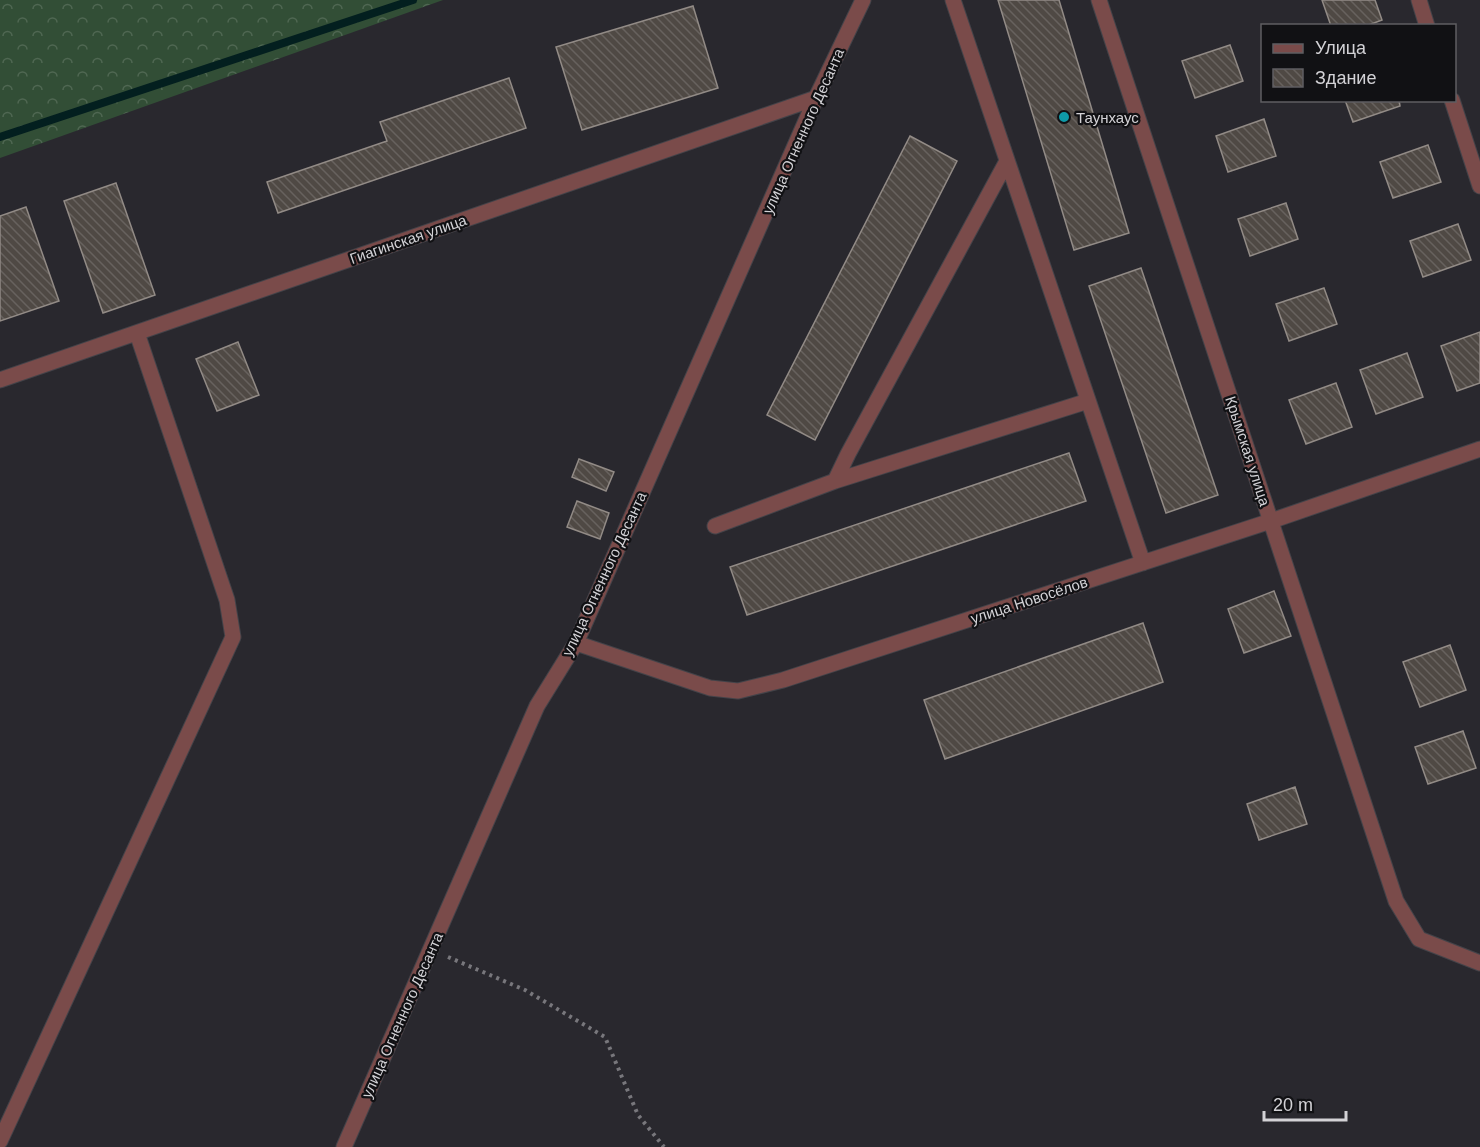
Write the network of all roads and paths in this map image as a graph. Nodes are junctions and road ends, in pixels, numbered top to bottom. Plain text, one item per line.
1 (863, 0) edge
2 (953, 0) edge
3 (1099, 0) edge
4 (1419, 0) edge
5 (1426, 24) edge
6 (816, 98) junction
7 (1453, 102) edge
8 (1007, 161) junction
9 (1480, 186) edge
10 (137, 333) junction
11 (0, 380) edge
12 (1088, 401) junction
13 (1480, 449) edge
14 (835, 482) junction
15 (1271, 521) junction
16 (715, 526) dead end
17 (1143, 563) junction
18 (576, 643) junction
19 (431, 949) junction
20 (1480, 963) edge
21 (0, 1141) edge
22 (344, 1147) edge
23 (664, 1147) edge

1 - 6 street, улица Огненного Десанта
2 - 8 street
3 - 15 street, Крымская улица
4 - 5 street
6 - 10 street, Гиагинская улица
6 - 18 street, улица Огненного Десанта
7 - 9 street
8 - 12 street
8 - 14 street
10 - 11 street, Гиагинская улица
10 - 21 street
12 - 14 street
12 - 17 street
13 - 15 street, улица Новосёлов
14 - 16 street
15 - 17 street, улица Новосёлов
15 - 20 street, Крымская улица
17 - 18 street, улица Новосёлов
18 - 19 street, улица Огненного Десанта
19 - 22 street, улица Огненного Десанта
19 - 23 path

